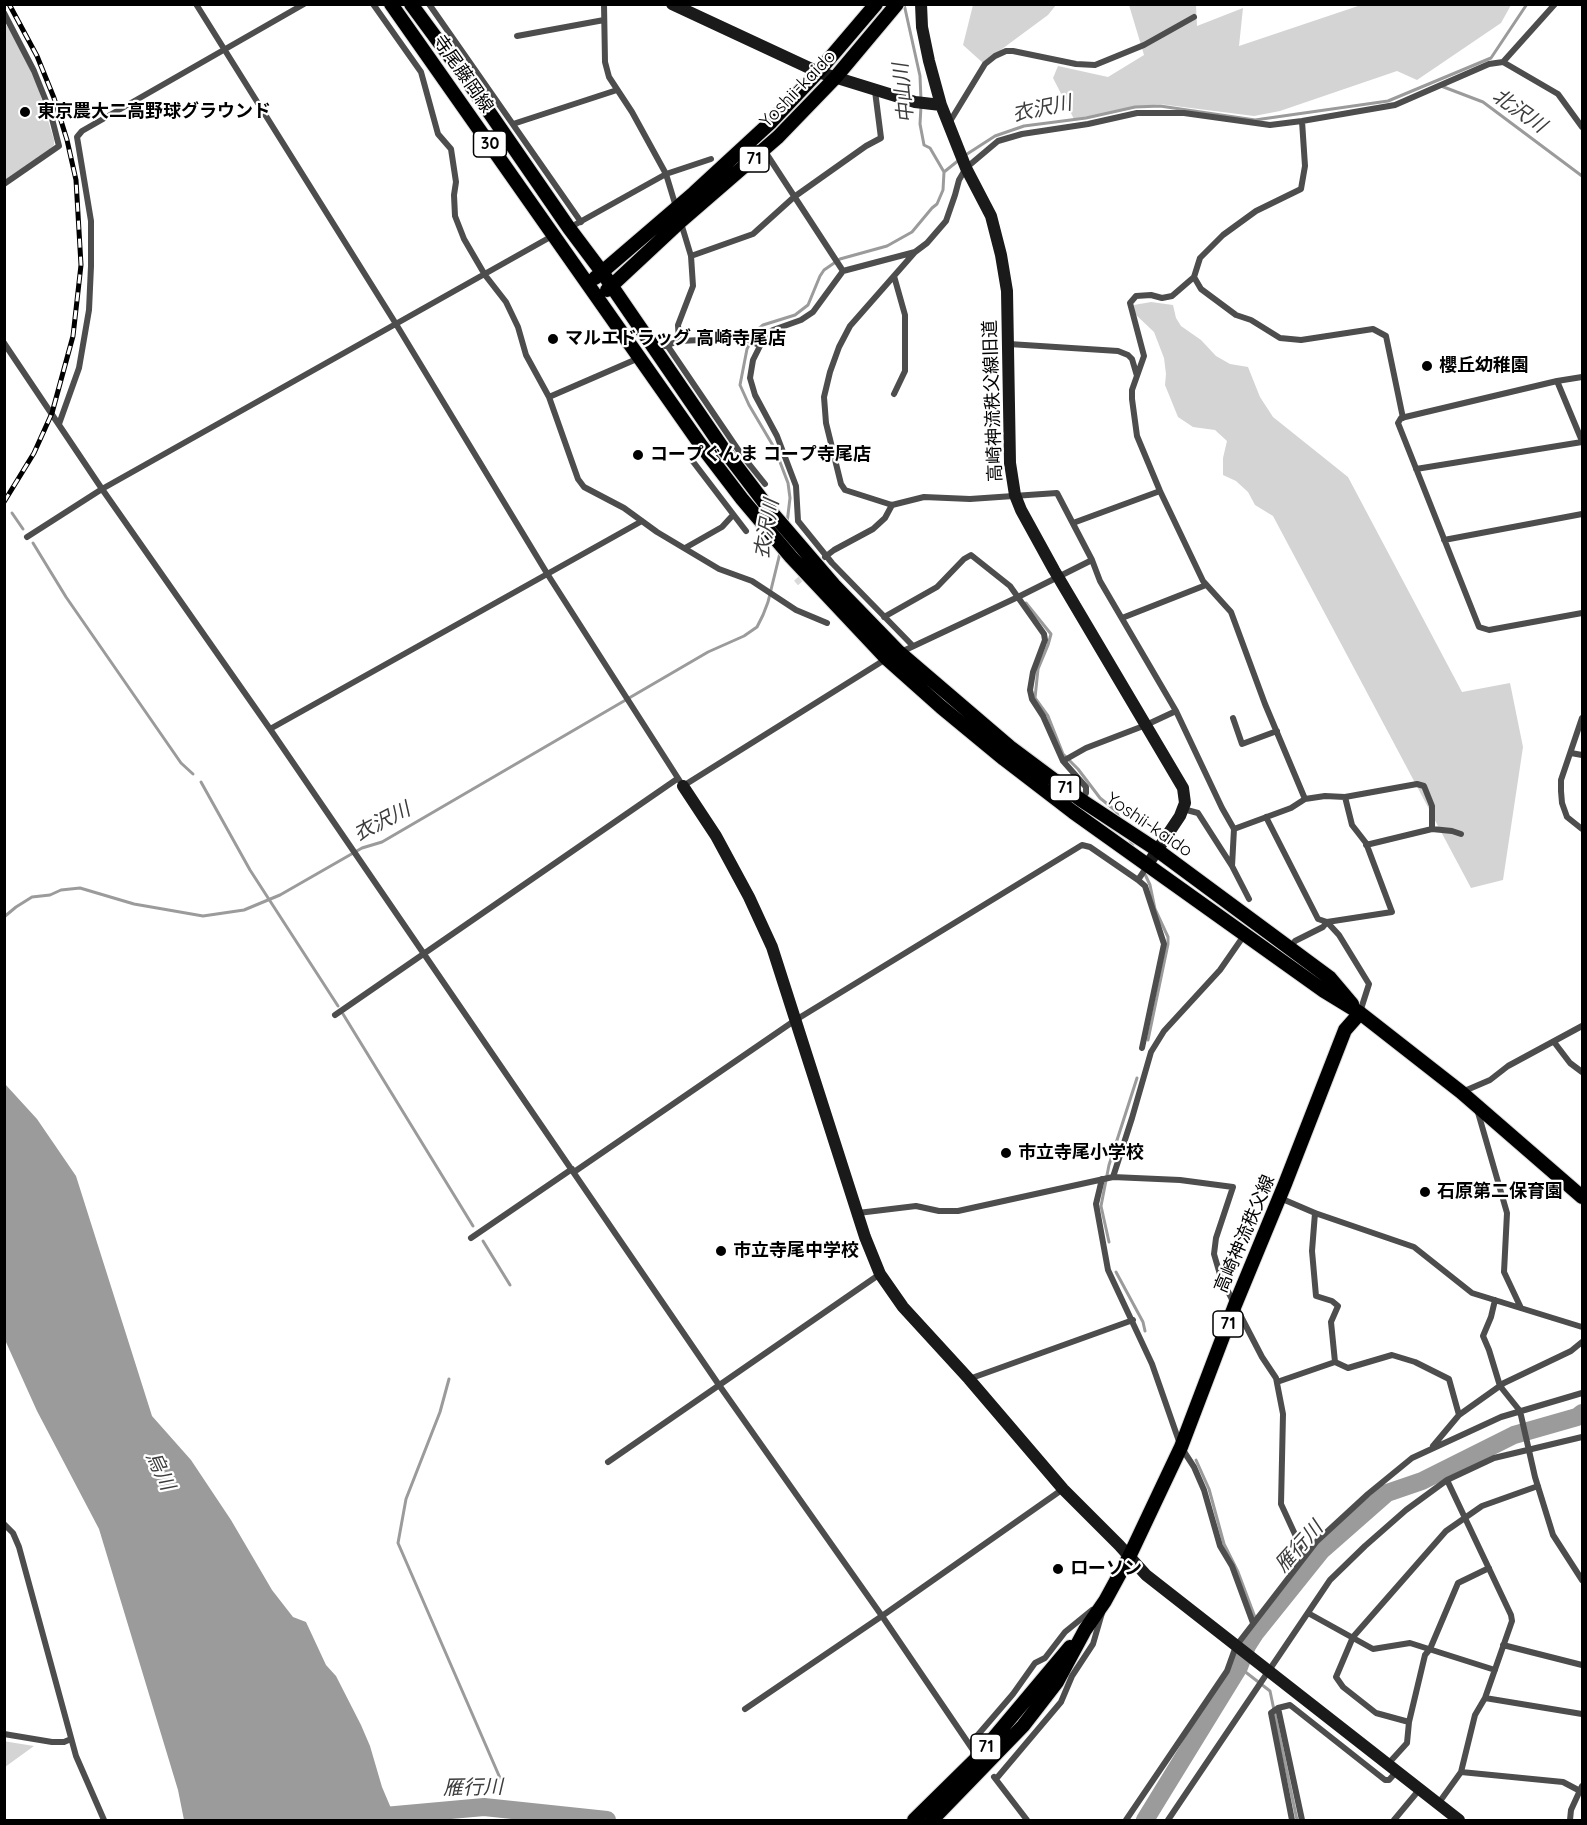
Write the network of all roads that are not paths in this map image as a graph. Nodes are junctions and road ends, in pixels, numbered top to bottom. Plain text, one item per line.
1 (196, 4) edge
2 (304, 4) edge
3 (373, 4) edge
4 (391, 4) edge
5 (411, 4) edge
6 (429, 4) edge
7 (604, 4) edge
8 (672, 4) edge
9 (876, 4) edge
10 (921, 4) edge
11 (1555, 4) edge
12 (896, 6) edge
13 (4, 13) edge
14 (1194, 17) dead end
15 (604, 20) junction
16 (517, 36) dead end
17 (224, 50) junction
18 (1503, 62) junction
19 (818, 72) junction
20 (835, 78) junction
21 (617, 90) junction
22 (875, 91) junction
23 (928, 104) junction
24 (1302, 121) junction
25 (948, 123) junction
26 (513, 124) junction
27 (1582, 127) edge
28 (764, 150) junction
29 (711, 159) dead end
30 (966, 168) junction
31 (666, 174) junction
32 (4, 184) edge
33 (794, 197) junction
34 (679, 214) junction
35 (575, 225) junction
36 (555, 235) junction
37 (915, 252) junction
38 (691, 256) junction
39 (843, 271) junction
40 (602, 272) junction
41 (485, 274) junction
42 (894, 276) junction
43 (1194, 277) junction
44 (589, 283) junction
45 (612, 285) junction
46 (598, 297) junction
47 (396, 324) junction
48 (680, 341) junction
49 (4, 343) edge
50 (1010, 344) junction
51 (759, 345) junction
52 (661, 347) junction
53 (639, 358) junction
54 (1137, 376) junction
55 (1582, 377) edge
56 (1557, 381) junction
57 (894, 393) dead end
58 (549, 397) junction
59 (1403, 418) junction
60 (59, 424) junction
61 (1582, 442) edge
62 (691, 459) dead end
63 (1416, 470) junction
64 (765, 484) dead end
65 (102, 489) junction
66 (1160, 491) junction
67 (1016, 495) junction
68 (892, 505) junction
69 (1582, 514) edge
70 (733, 515) junction
71 (642, 521) junction
72 (1073, 523) junction
73 (746, 531) dead end
74 (27, 537) dead end
75 (1444, 540) junction
76 (685, 548) junction
77 (826, 557) junction
78 (1092, 560) junction
79 (548, 574) junction
80 (1059, 578) junction
81 (1206, 585) junction
82 (1018, 597) junction
83 (1582, 613) edge
84 (884, 617) junction
85 (1122, 618) junction
86 (827, 623) dead end
87 (913, 646) junction
88 (892, 656) junction
89 (1176, 711) junction
90 (1233, 718) dead end
91 (1582, 721) edge
92 (1146, 725) junction
93 (270, 729) junction
94 (1277, 731) junction
95 (1571, 753) junction
96 (1582, 755) edge
97 (1063, 761) junction
98 (680, 783) junction
99 (1345, 797) junction
100 (1305, 799) junction
101 (1081, 800) junction
102 (1183, 809) junction
103 (1266, 817) junction
104 (1234, 829) junction
105 (1431, 829) junction
106 (1582, 829) edge
107 (1461, 834) dead end
108 (1366, 845) junction
109 (1157, 850) junction
110 (1148, 864) junction
111 (1232, 866) junction
112 (1138, 880) junction
113 (1249, 899) dead end
114 (1327, 922) junction
115 (1245, 933) junction
116 (1290, 948) junction
117 (423, 954) junction
118 (1360, 1013) junction
119 (335, 1015) dead end
120 (794, 1021) junction
121 (1582, 1026) edge
122 (1554, 1042) junction
123 (1142, 1048) dead end
124 (1582, 1072) edge
125 (1461, 1092) junction
126 (1476, 1105) junction
127 (573, 1170) junction
128 (1113, 1177) junction
129 (1102, 1179) junction
130 (1280, 1197) junction
131 (1582, 1197) edge
132 (858, 1214) junction
133 (1315, 1214) junction
134 (471, 1238) dead end
135 (880, 1275) junction
136 (1495, 1300) junction
137 (1235, 1305) junction
138 (1521, 1308) junction
139 (1133, 1320) junction
140 (1582, 1327) edge
141 (1582, 1342) edge
142 (1335, 1362) junction
143 (969, 1379) junction
144 (1277, 1382) junction
145 (719, 1385) junction
146 (1500, 1386) junction
147 (1582, 1393) edge
148 (1520, 1411) junction
149 (1459, 1415) junction
150 (1582, 1437) edge
151 (1181, 1447) junction
152 (1431, 1449) junction
153 (1529, 1449) junction
154 (608, 1462) dead end
155 (1447, 1480) junction
156 (1538, 1486) junction
157 (1063, 1489) junction
158 (1465, 1517) junction
159 (4, 1524) edge
160 (1305, 1556) junction
161 (1130, 1557) junction
162 (1489, 1568) junction
163 (1582, 1580) edge
164 (1105, 1601) junction
165 (1308, 1613) junction
166 (882, 1616) junction
167 (1253, 1623) junction
168 (1085, 1630) junction
169 (1353, 1637) junction
170 (1503, 1645) junction
171 (1236, 1646) junction
172 (1430, 1649) junction
173 (1582, 1665) edge
174 (1495, 1670) junction
175 (1270, 1671) junction
176 (1485, 1698) junction
177 (745, 1708) dead end
178 (1278, 1708) junction
179 (1582, 1714) edge
180 (1409, 1722) junction
181 (4, 1734) edge
182 (72, 1739) junction
183 (1393, 1768) junction
184 (1461, 1772) junction
185 (1420, 1789) junction
186 (1582, 1790) edge
187 (1438, 1804) junction
188 (104, 1821) edge
189 (914, 1821) edge
190 (932, 1821) edge
191 (1027, 1821) edge
192 (1126, 1821) edge
193 (1168, 1821) edge
194 (1292, 1821) edge
195 (1302, 1821) edge
196 (1394, 1821) edge
197 (1459, 1821) edge
198 (1570, 1821) edge

1 - 17 street
2 - 17 street
3 - 41 street
4 - 36 main road, 寺尾藤岡線 / 30
5 - 35 main road, 寺尾藤岡線 / 30
6 - 26 street
7 - 15 street
8 - 19 street
9 - 19 main road, Yoshii-kaido / 71
10 - 23 street, 高崎神流秩父線旧道
11 - 18 street
12 - 20 main road, Yoshii-kaido / 71
13 - 32 street
14 - 25 street
15 - 16 street
15 - 21 street
17 - 47 street
17 - 60 street
18 - 24 street
18 - 27 street
19 - 20 street
19 - 34 main road, Yoshii-kaido / 71
20 - 22 street
20 - 28 main road, Yoshii-kaido / 71
21 - 26 street
21 - 31 street
22 - 23 street
22 - 33 street
23 - 25 street, 高崎神流秩父線旧道
24 - 30 street
24 - 43 street
25 - 30 street, 高崎神流秩父線旧道
26 - 35 street
28 - 33 street
28 - 34 main road, Yoshii-kaido / 71
29 - 31 street
30 - 37 street
30 - 50 street, 高崎神流秩父線旧道
31 - 34 street
31 - 35 street
33 - 38 street
33 - 39 street
34 - 38 street
34 - 40 main road, Yoshii-kaido / 71
34 - 45 main road, Yoshii-kaido / 71
35 - 40 main road, 寺尾藤岡線 / 30
36 - 41 street
36 - 44 main road, 寺尾藤岡線 / 30
37 - 39 street
37 - 42 street
38 - 48 street
39 - 51 street
40 - 44 main road, Yoshii-kaido / 71
40 - 45 main road, 71
41 - 47 street
41 - 58 street
42 - 57 street
42 - 68 street
43 - 54 street
43 - 59 street
44 - 46 main road, 71
45 - 46 main road, Yoshii-kaido / 71
45 - 52 main road, 71
46 - 53 main road, 71
47 - 65 street
47 - 79 street
48 - 51 street
48 - 52 street
49 - 60 street
50 - 54 street
50 - 67 street, 高崎神流秩父線旧道
51 - 77 street
52 - 64 street
52 - 88 main road, Yoshii-kaido / 71
53 - 58 street
53 - 88 main road, Yoshii-kaido / 71
54 - 66 street
55 - 56 street
56 - 59 street
56 - 61 street
58 - 71 street
59 - 63 street
60 - 65 street
61 - 63 street
62 - 70 street
63 - 75 street
65 - 74 street
65 - 93 street
66 - 72 street
66 - 81 street
67 - 68 street
67 - 72 street
67 - 80 street, 高崎神流秩父線旧道
68 - 77 street
69 - 75 street
70 - 73 street
70 - 76 street
71 - 76 street
71 - 79 street
72 - 78 street
75 - 83 street
76 - 86 street
77 - 84 street
78 - 80 street
78 - 85 street
79 - 93 street
79 - 98 street
80 - 82 street
80 - 92 street, 高崎神流秩父線旧道
81 - 85 street
81 - 94 street
82 - 84 street
82 - 87 street
82 - 97 street
84 - 87 street
85 - 89 street
87 - 88 street
88 - 98 street
88 - 101 main road, Yoshii-kaido / 71
88 - 110 main road, Yoshii-kaido / 71
89 - 92 street
89 - 104 street
90 - 94 street
91 - 95 street
92 - 97 street
92 - 102 street, 高崎神流秩父線旧道
93 - 117 street
94 - 100 street
95 - 96 street
95 - 106 street
97 - 101 street
98 - 117 street
98 - 120 street
99 - 100 street
99 - 105 street
99 - 108 street
100 - 103 street
101 - 109 main road, Yoshii-kaido / 71
102 - 109 street
102 - 111 street
103 - 104 street
103 - 114 street
104 - 111 street
105 - 107 street
105 - 108 street
108 - 114 street
109 - 110 street
109 - 116 main road, Yoshii-kaido / 71
110 - 112 street
110 - 115 main road, Yoshii-kaido / 71
111 - 113 street
112 - 120 street
112 - 123 street
114 - 116 street
114 - 118 street
115 - 118 main road, Yoshii-kaido / 71
115 - 128 street
116 - 118 main road, Yoshii-kaido / 71
117 - 119 street
117 - 127 street
118 - 125 main road, Yoshii-kaido / 71
118 - 130 main road, 高崎神流秩父線 / 71
120 - 127 street
120 - 132 street
121 - 122 street
122 - 124 street
122 - 125 street
125 - 126 main road, Yoshii-kaido / 71
126 - 131 main road, Yoshii-kaido / 71
126 - 138 street
127 - 134 street
127 - 145 street
128 - 129 street
128 - 137 street
129 - 132 street
129 - 139 street
130 - 133 street
130 - 137 main road, 高崎神流秩父線 / 71
132 - 135 street
133 - 136 street
133 - 142 street
135 - 143 street
135 - 145 street
136 - 138 street
136 - 146 street
137 - 144 street
137 - 151 main road, 高崎神流秩父線 / 71
138 - 140 street
139 - 143 street
139 - 151 street
141 - 146 street
142 - 144 street
142 - 149 street
143 - 157 street
144 - 160 street
145 - 154 street
145 - 166 street
146 - 148 street
146 - 149 street
147 - 148 street
148 - 152 street
148 - 153 street
149 - 152 street
150 - 153 street
151 - 161 main road, 高崎神流秩父線 / 71
151 - 167 street
152 - 160 street
153 - 155 street
153 - 156 street
155 - 158 street
155 - 165 street
156 - 158 street
156 - 163 street
157 - 161 street
157 - 166 street
158 - 162 street
158 - 169 street
159 - 182 street
160 - 167 street
161 - 164 main road, 高崎神流秩父線 / 71
161 - 171 street
162 - 170 street
162 - 172 street
164 - 166 street
164 - 168 main road, 高崎神流秩父線 / 71
164 - 191 street
165 - 169 street
165 - 175 street
166 - 177 street
167 - 171 street
168 - 189 main road, 高崎神流秩父線 / 71
168 - 190 main road, 高崎神流秩父線 / 71
169 - 172 street
169 - 180 street
170 - 173 street
170 - 174 street
171 - 175 street
171 - 192 street
172 - 174 street
172 - 180 street
174 - 176 street
175 - 183 street
175 - 193 street
176 - 179 street
176 - 184 street
178 - 183 street
178 - 194 street
178 - 195 street
180 - 183 street
181 - 182 street
182 - 188 street
183 - 185 street
184 - 186 street
184 - 187 street
185 - 187 street
185 - 196 street
186 - 198 street
187 - 197 street

